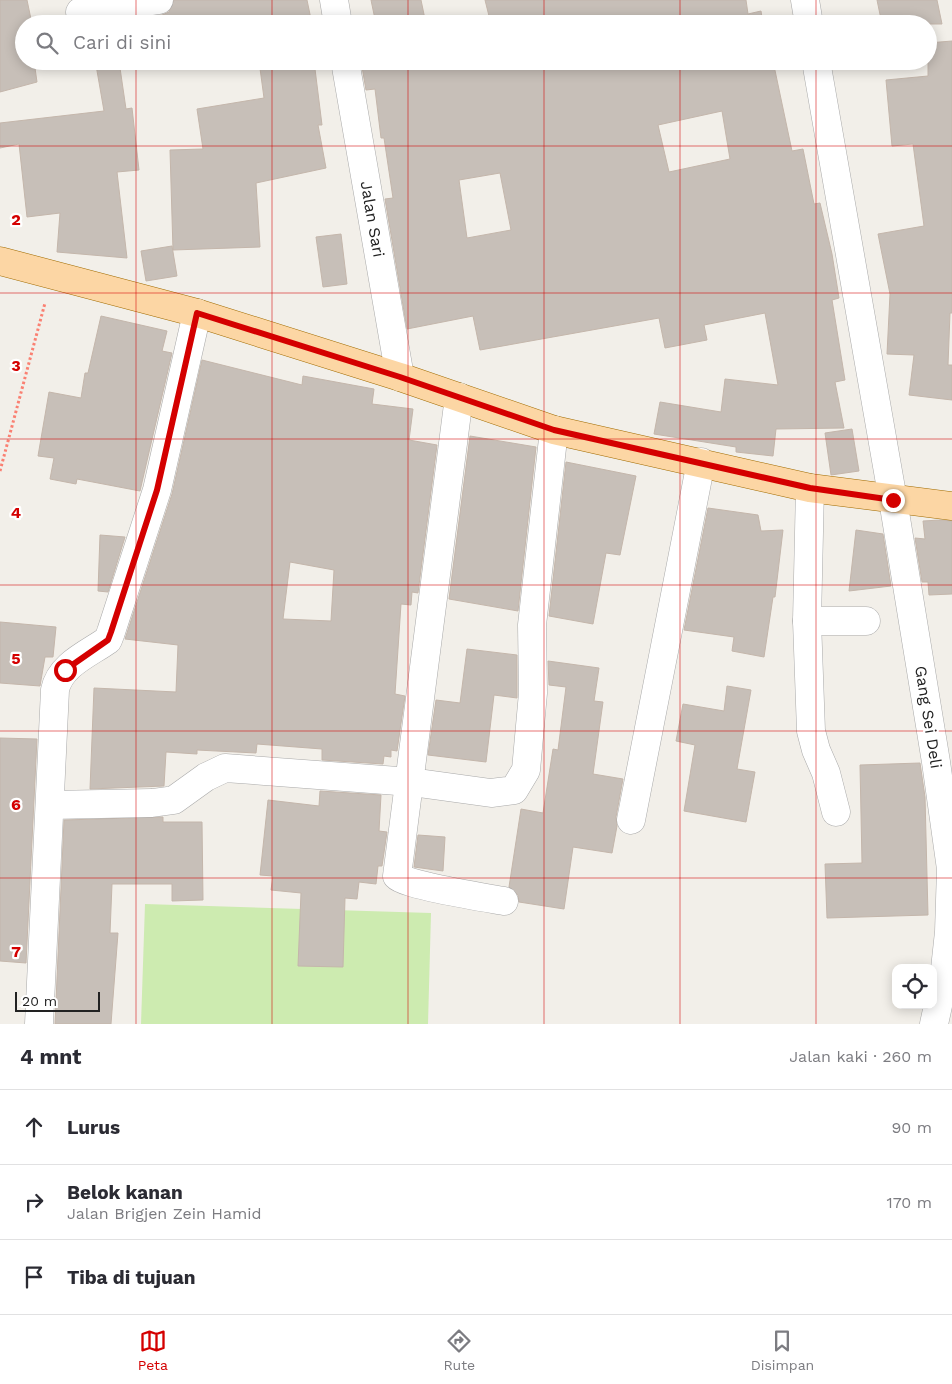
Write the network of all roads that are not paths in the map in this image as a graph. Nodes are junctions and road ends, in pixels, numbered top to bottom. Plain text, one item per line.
1 (159, 0) edge
2 (334, 0) edge
3 (805, 0) edge
4 (80, 12) dead end
5 (336, 15) edge
6 (808, 15) edge
7 (347, 70) edge
8 (818, 70) edge
9 (0, 261) edge
10 (197, 313) junction
11 (400, 377) junction
12 (459, 398) junction
13 (554, 430) junction
14 (701, 462) junction
15 (810, 488) junction
16 (893, 500) junction
17 (952, 506) edge
18 (807, 621) junction
19 (866, 622) dead end
20 (410, 782) junction
21 (50, 805) junction
22 (836, 812) dead end
23 (631, 820) dead end
24 (504, 901) dead end
25 (39, 1024) edge
26 (934, 1024) edge

1 - 4 street
2 - 5 street
3 - 6 street
7 - 11 street, Jalan Sari
8 - 16 street, Gang Sei Deli
9 - 10 main road
10 - 11 main road
10 - 21 street
11 - 12 main road
12 - 13 main road
12 - 20 street
13 - 14 main road
13 - 20 street
14 - 15 main road
14 - 23 street
15 - 16 main road
15 - 18 street
16 - 17 main road
16 - 26 street, Gang Sei Deli
18 - 19 street
18 - 22 street
20 - 21 street
20 - 24 street
21 - 25 street

